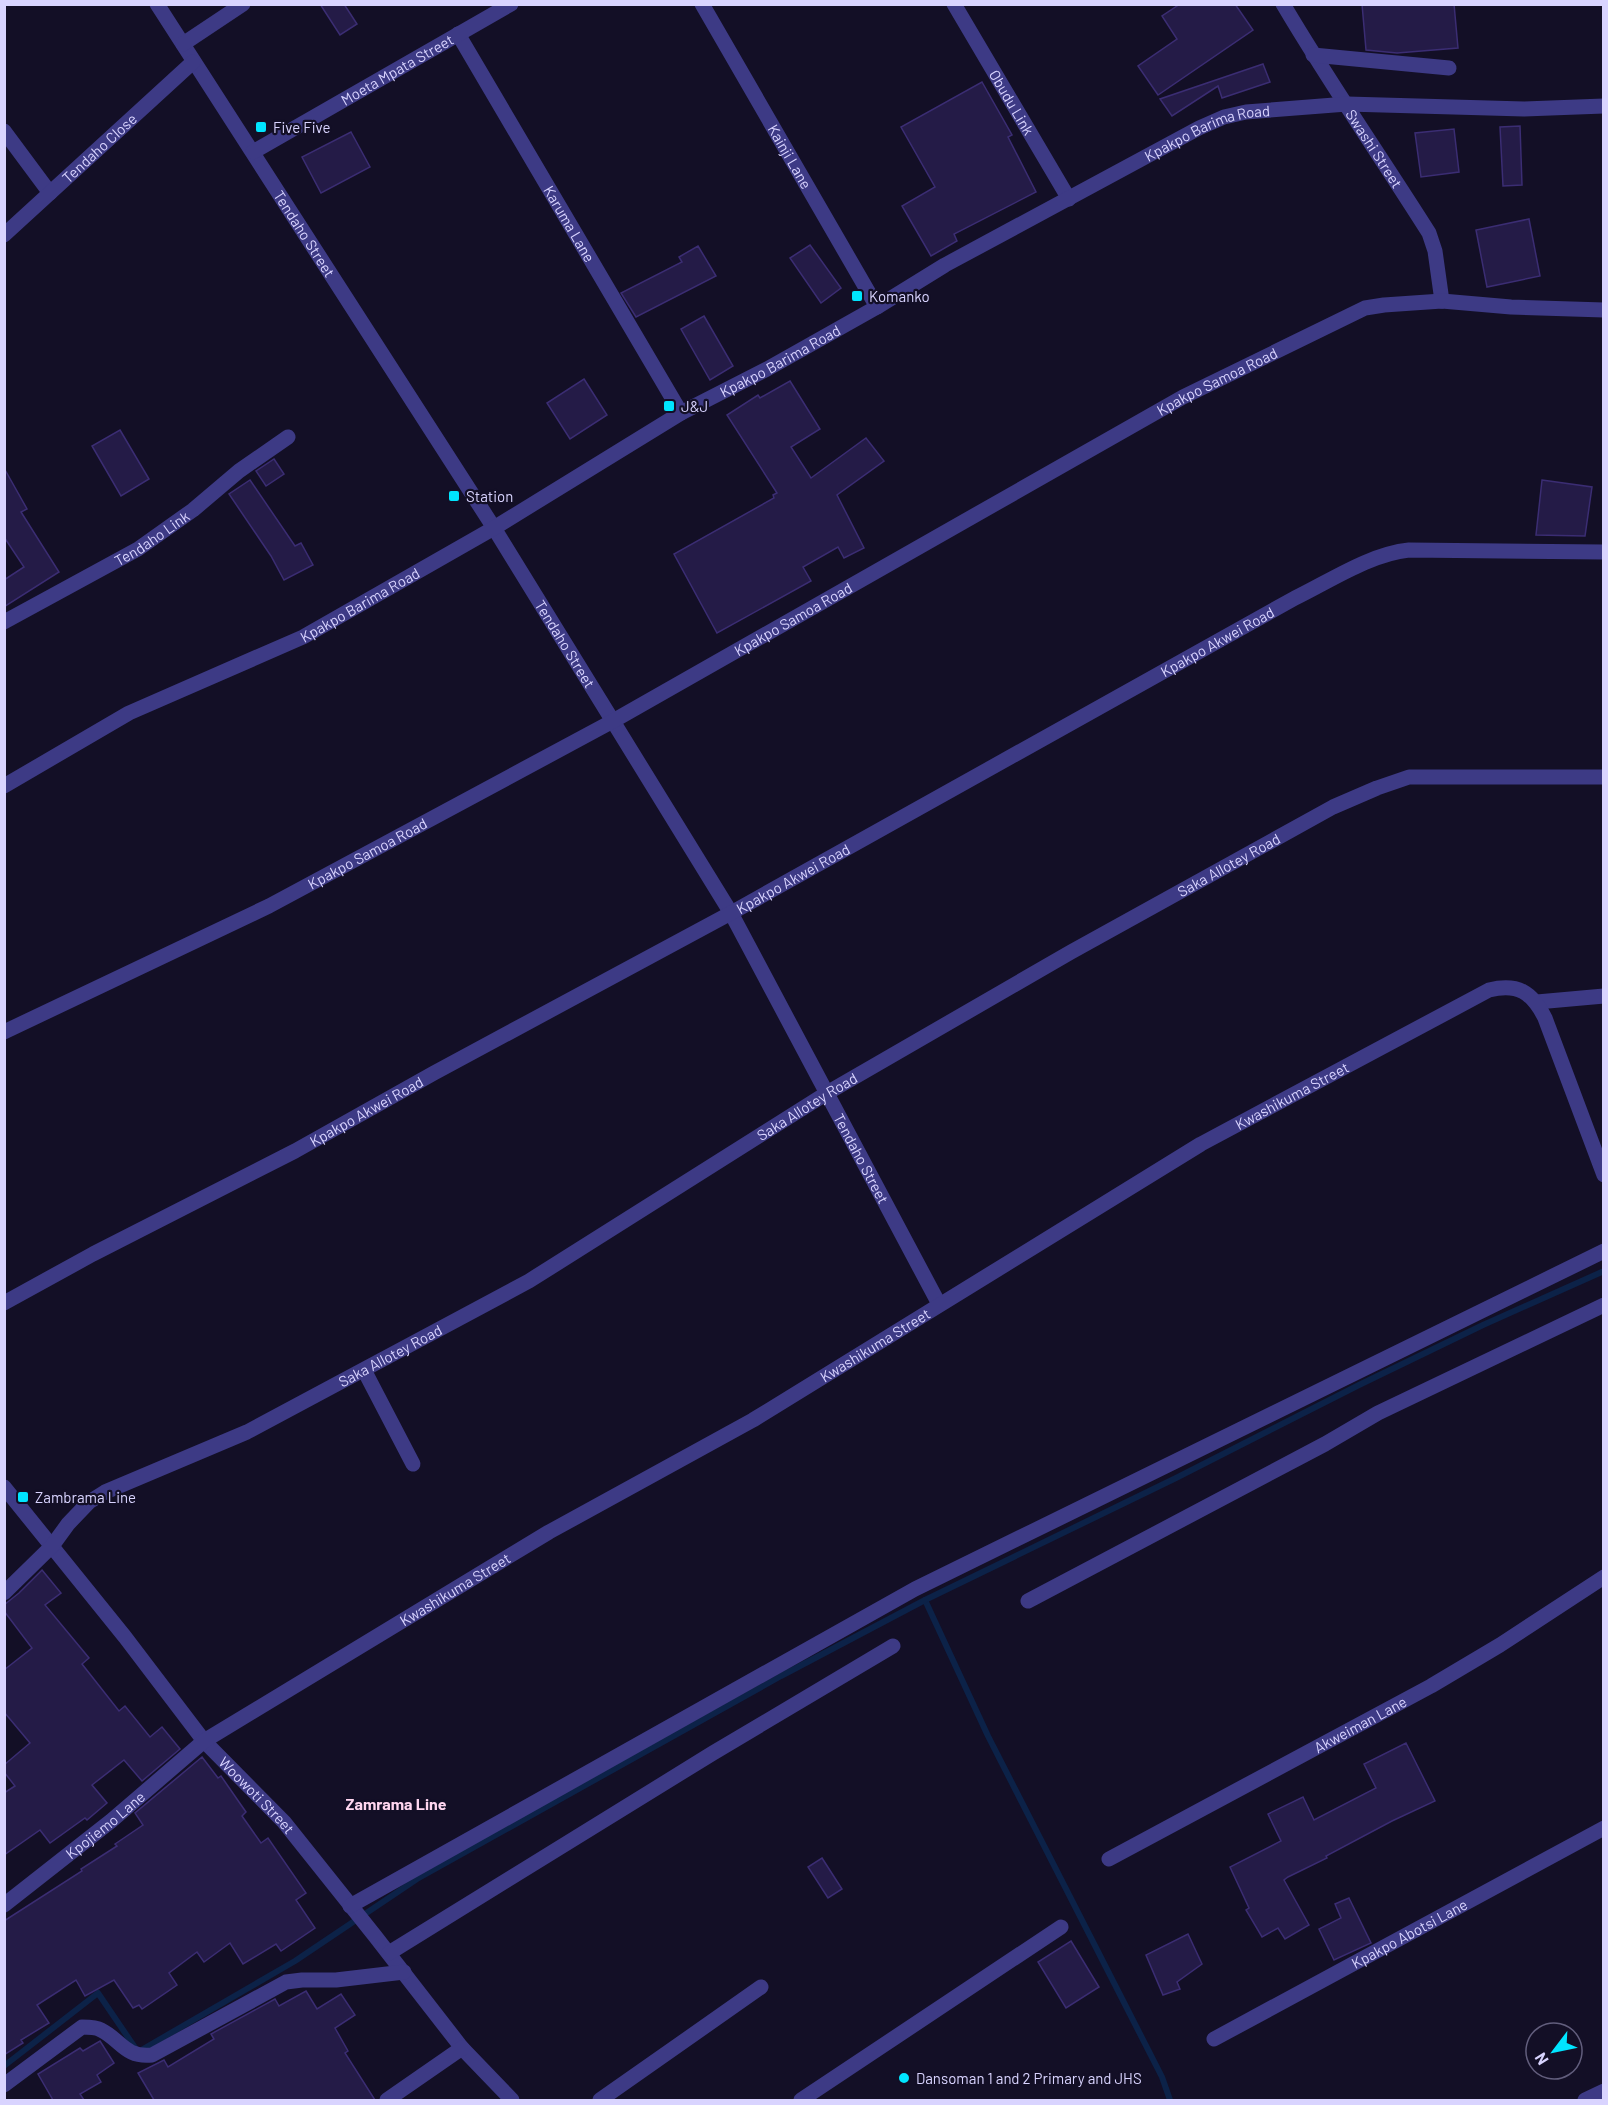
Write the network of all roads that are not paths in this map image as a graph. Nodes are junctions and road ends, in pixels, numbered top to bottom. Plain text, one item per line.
1 (157, 4) edge
2 (243, 4) edge
3 (511, 4) edge
4 (702, 4) edge
5 (954, 4) edge
6 (1283, 4) edge
7 (458, 34) junction
8 (183, 44) junction
9 (1313, 55) junction
10 (193, 62) junction
11 (1449, 68) dead end
12 (1347, 104) junction
13 (1604, 106) edge
14 (4, 131) edge
15 (253, 152) junction
16 (50, 193) junction
17 (1069, 199) junction
18 (4, 235) edge
19 (1442, 301) junction
20 (877, 307) junction
21 (1604, 310) edge
22 (681, 413) junction
23 (288, 437) dead end
24 (494, 528) junction
25 (1604, 552) edge
26 (4, 622) edge
27 (613, 721) junction
28 (1604, 777) edge
29 (4, 786) edge
30 (731, 913) junction
31 (1604, 996) edge
32 (1537, 1002) junction
33 (4, 1032) edge
34 (827, 1093) junction
35 (1604, 1175) edge
36 (1604, 1251) edge
37 (4, 1303) edge
38 (939, 1304) junction
39 (1604, 1305) edge
40 (364, 1370) junction
41 (413, 1464) dead end
42 (4, 1487) edge
43 (52, 1546) junction
44 (1604, 1577) edge
45 (4, 1593) edge
46 (1028, 1601) dead end
47 (893, 1646) dead end
48 (204, 1741) junction
49 (1604, 1828) edge
50 (1109, 1859) dead end
51 (4, 1905) edge
52 (354, 1910) junction
53 (1061, 1927) dead end
54 (389, 1953) junction
55 (404, 1972) junction
56 (761, 1987) dead end
57 (1214, 2039) dead end
58 (462, 2048) junction
59 (4, 2085) edge
60 (1604, 2091) edge
61 (387, 2100) edge
62 (512, 2100) edge
63 (600, 2100) edge
64 (801, 2100) edge
65 (1585, 2100) edge

1 - 8 street, Tendaho Street
2 - 8 street
3 - 7 street, Moeta Mpata Street
4 - 20 street, Kainji Lane
5 - 17 street, Obudu Link
6 - 9 street, Swashi Street
7 - 15 street, Moeta Mpata Street
7 - 22 street, Karuma Lane
8 - 10 street, Tendaho Street
9 - 11 street
9 - 12 street, Swashi Street
10 - 15 street, Tendaho Street
10 - 16 street, Tendaho Close
12 - 13 street, Kpakpo Barima Road
12 - 17 street, Kpakpo Barima Road
12 - 19 street, Swashi Street
14 - 16 street
15 - 24 street, Tendaho Street
16 - 18 street, Tendaho Close
17 - 20 street, Kpakpo Barima Road
19 - 21 street, Kpakpo Samoa Road
19 - 27 street, Kpakpo Samoa Road
20 - 22 street, Kpakpo Barima Road
22 - 24 street, Kpakpo Barima Road
23 - 26 street, Tendaho Link
24 - 27 street, Tendaho Street
24 - 29 street, Kpakpo Barima Road
25 - 30 street, Kpakpo Akwei Road
27 - 30 street, Tendaho Street
27 - 33 street, Kpakpo Samoa Road
28 - 34 street, Saka Allotey Road
30 - 34 street, Tendaho Street
30 - 37 street, Kpakpo Akwei Road
31 - 32 street
32 - 35 street
32 - 38 street, Kwashikuma Street
34 - 38 street, Tendaho Street
34 - 40 street, Saka Allotey Road
36 - 52 street
38 - 48 street, Kwashikuma Street
39 - 46 street
40 - 41 street
40 - 43 street, Saka Allotey Road
42 - 43 street, Woowoti Street
43 - 45 street, Saka Allotey Road
43 - 48 street, Woowoti Street
44 - 50 street, Akweiman Lane
47 - 54 street
48 - 51 street, Kpojiemo Lane
48 - 52 street, Woowoti Street
49 - 57 street, Kpakpo Abotsi Lane
52 - 54 street, Woowoti Street
53 - 64 street
54 - 55 street, Woowoti Street
55 - 58 street, Woowoti Street
55 - 59 street
56 - 63 street
58 - 61 street
58 - 62 street, Woowoti Street
60 - 65 street

